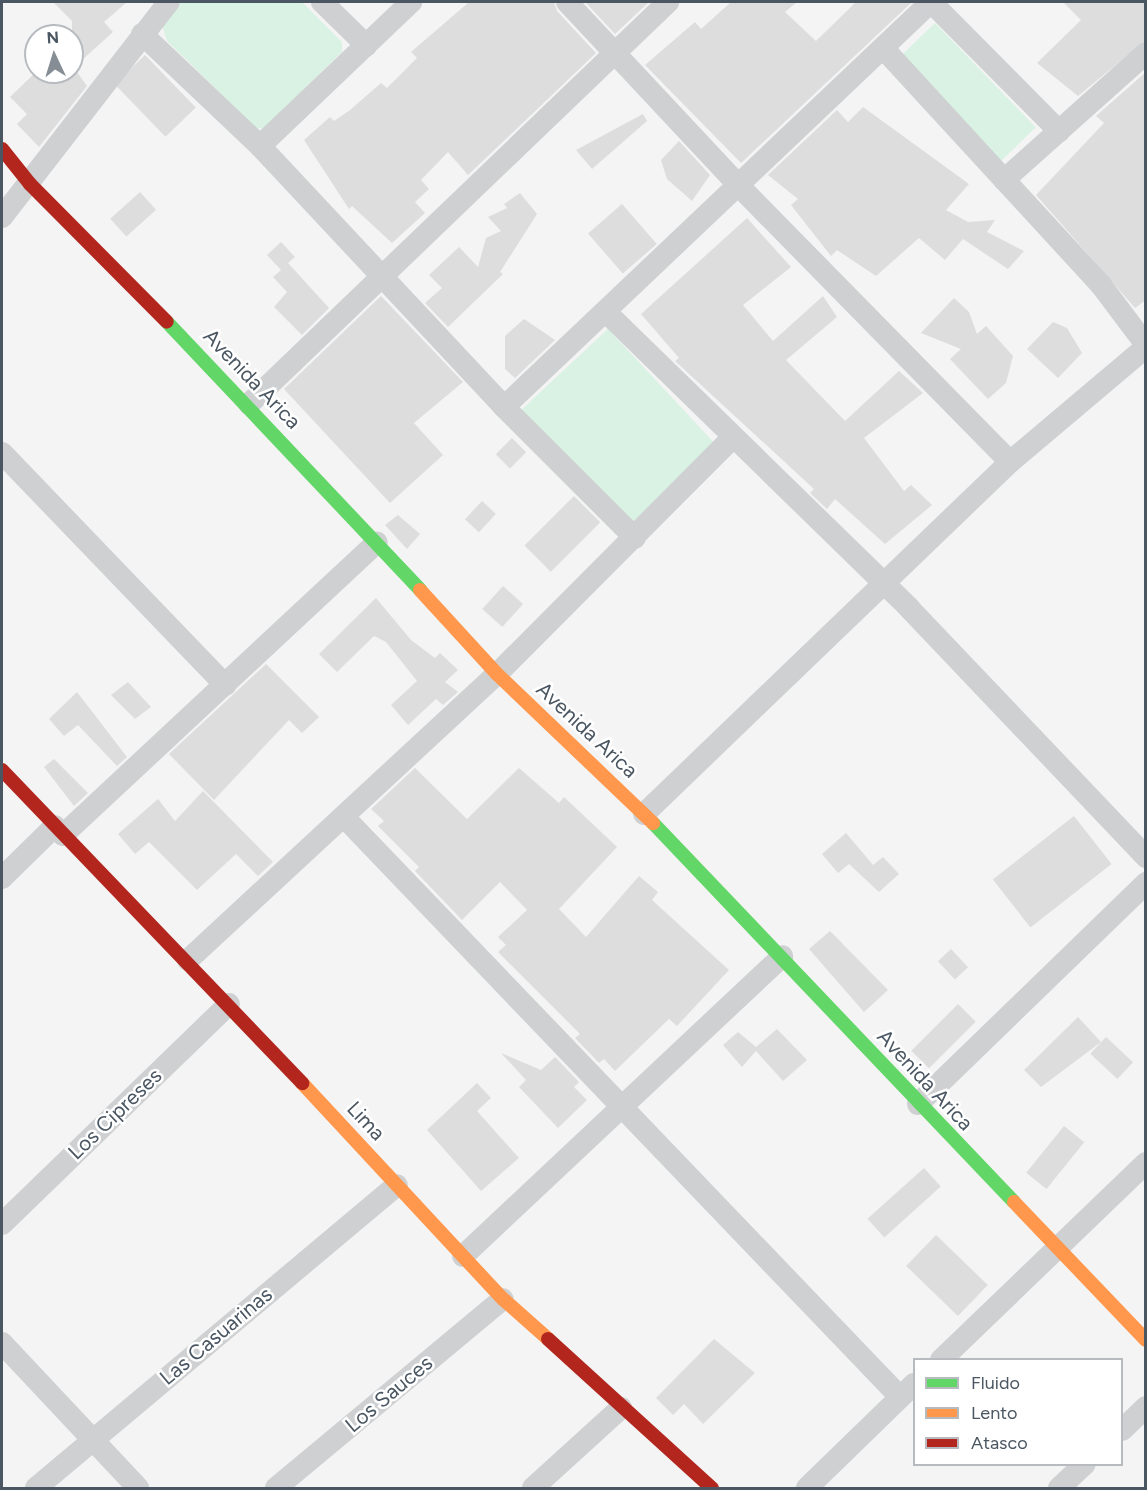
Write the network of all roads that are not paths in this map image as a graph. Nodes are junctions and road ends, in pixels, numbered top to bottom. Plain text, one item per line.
1 (169, 2) edge
2 (322, 2) edge
3 (411, 2) edge
4 (567, 2) edge
5 (668, 2) edge
6 (142, 34) junction
7 (366, 45) junction
8 (884, 49) junction
9 (615, 52) junction
10 (1146, 53) edge
11 (1059, 131) junction
12 (260, 146) junction
13 (2, 149) edge
14 (1004, 180) junction
15 (30, 184) junction
16 (738, 185) junction
17 (2, 217) edge
18 (381, 276) junction
19 (607, 313) junction
20 (1146, 346) edge
21 (249, 404) junction
22 (504, 407) junction
23 (732, 438) junction
24 (2, 453) edge
25 (1010, 462) junction
26 (635, 538) junction
27 (377, 542) junction
28 (882, 585) junction
29 (497, 674) junction
30 (225, 685) junction
31 (2, 770) edge
32 (644, 814) junction
33 (345, 818) junction
34 (59, 831) junction
35 (1146, 857) edge
36 (2, 878) edge
37 (1146, 883) edge
38 (782, 956) junction
39 (188, 960) junction
40 (229, 1004) junction
41 (918, 1104) junction
42 (621, 1107) junction
43 (1146, 1162) edge
44 (397, 1185) junction
45 (2, 1224) edge
46 (1059, 1251) junction
47 (463, 1256) junction
48 (503, 1299) junction
49 (1146, 1340) edge
50 (2, 1343) edge
51 (942, 1358) edge
52 (907, 1391) edge
53 (1146, 1407) edge
54 (621, 1408) junction
55 (1123, 1429) edge
56 (92, 1440) junction
57 (1082, 1466) edge
58 (36, 1488) edge
59 (138, 1488) edge
60 (276, 1488) edge
61 (533, 1488) edge
62 (712, 1488) edge
63 (807, 1488) edge
64 (1059, 1488) edge

1 - 6 street
2 - 7 street
3 - 7 street
4 - 9 street
5 - 9 street
6 - 12 street
6 - 15 street
7 - 12 street
8 - 11 street
8 - 14 street
8 - 16 street
9 - 16 street
9 - 18 street
10 - 11 street
11 - 14 street
12 - 18 street
13 - 15 street, Avenida Arica
14 - 20 street
15 - 17 street
15 - 21 street, Avenida Arica
16 - 19 street
16 - 25 street
18 - 21 street
18 - 22 street
19 - 22 street
19 - 23 street
20 - 25 street
21 - 27 street, Avenida Arica
22 - 26 street
23 - 26 street
23 - 28 street
24 - 30 street
25 - 28 street
26 - 29 street
27 - 29 street, Avenida Arica
27 - 30 street
28 - 32 street
28 - 35 street
29 - 32 street, Avenida Arica
29 - 33 street
30 - 34 street
31 - 34 street, Lima
32 - 38 street, Avenida Arica
33 - 39 street
33 - 42 street
34 - 36 street
34 - 39 street, Lima
37 - 41 street
38 - 41 street, Avenida Arica
38 - 42 street
39 - 40 street, Lima
40 - 44 street, Lima
40 - 45 street, Los Cipreses
41 - 46 street, Avenida Arica
42 - 47 street
42 - 52 street
43 - 46 street
44 - 47 street, Lima
44 - 56 street, Las Casuarinas
46 - 49 street, Avenida Arica
46 - 51 street
47 - 48 street, Lima
48 - 54 street, Lima
48 - 60 street, Los Sauces
50 - 56 street
52 - 63 street
53 - 55 street
54 - 61 street
54 - 62 street, Lima
56 - 58 street, Las Casuarinas
56 - 59 street
57 - 64 street

